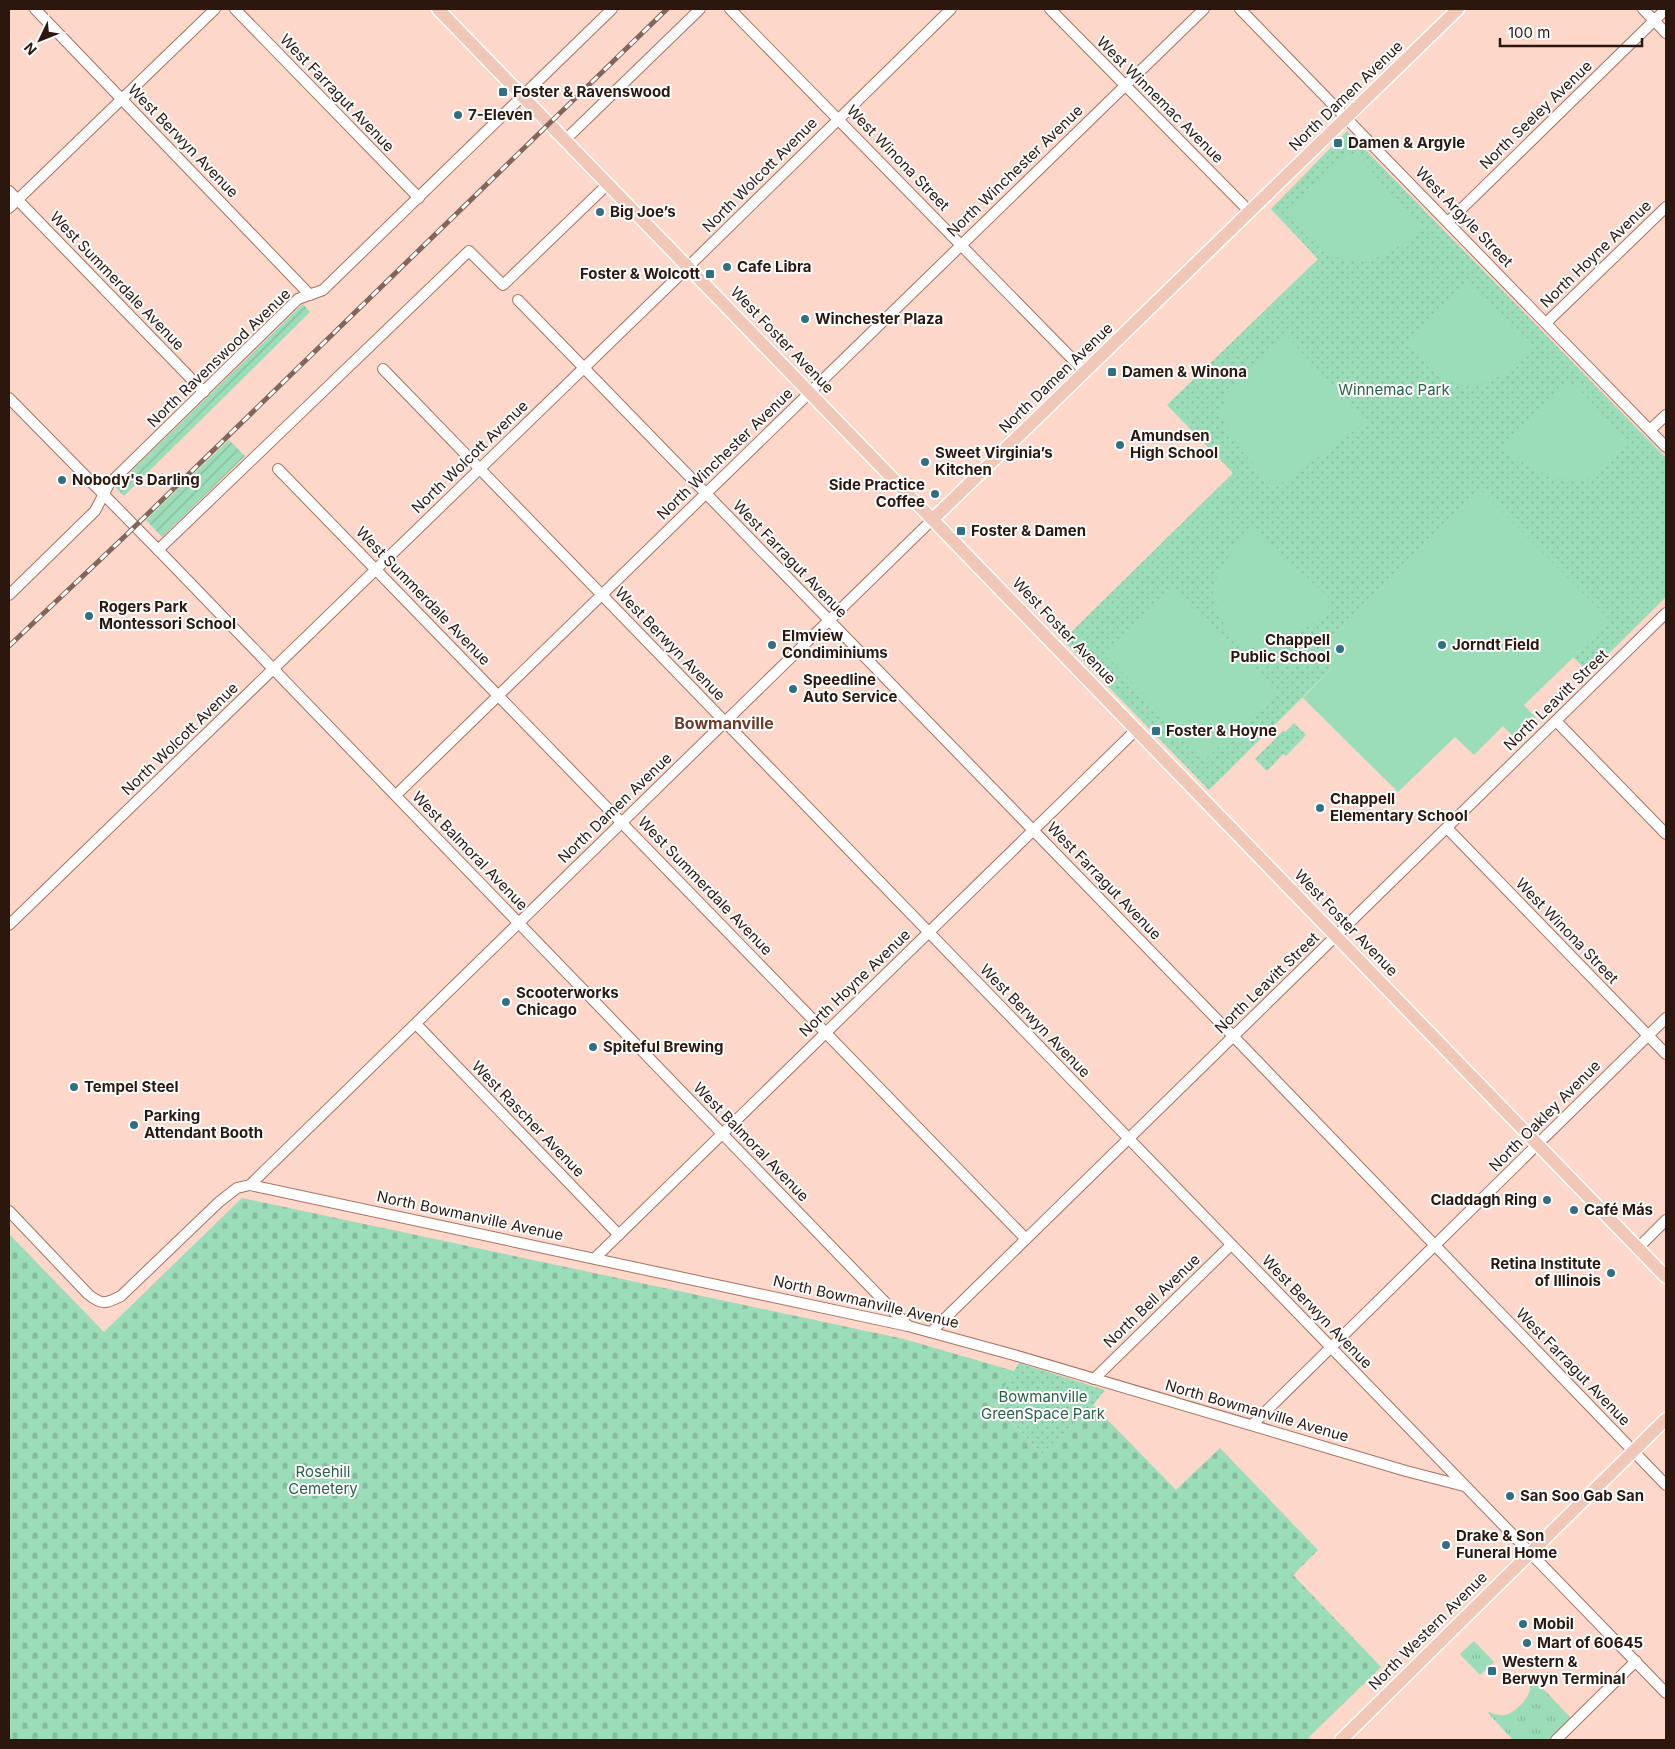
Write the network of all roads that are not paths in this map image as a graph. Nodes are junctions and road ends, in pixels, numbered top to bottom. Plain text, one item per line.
1 (35, 9) edge
2 (215, 9) edge
3 (235, 9) edge
4 (438, 9) edge
5 (612, 9) edge
6 (700, 9) edge
7 (730, 9) edge
8 (951, 9) edge
9 (1050, 9) edge
10 (1204, 9) edge
11 (1240, 9) edge
12 (1458, 9) edge
13 (1643, 9) edge
14 (1666, 9) edge
15 (1654, 20) junction
16 (1666, 32) edge
17 (1125, 85) junction
18 (523, 96) junction
19 (121, 99) junction
20 (1346, 118) junction
21 (838, 119) junction
22 (565, 140) junction
23 (608, 184) junction
24 (9, 191) edge
25 (419, 198) junction
26 (17, 200) junction
27 (1666, 207) edge
28 (9, 208) edge
29 (1250, 212) junction
30 (1448, 222) junction
31 (961, 245) junction
32 (688, 267) junction
33 (310, 295) junction
34 (518, 300) dead end
35 (1546, 323) junction
36 (583, 368) junction
37 (383, 369) dead end
38 (1085, 372) junction
39 (204, 392) junction
40 (810, 392) junction
41 (9, 398) edge
42 (1666, 415) edge
43 (1650, 430) junction
44 (1666, 447) edge
45 (278, 469) dead end
46 (480, 469) junction
47 (705, 493) junction
48 (103, 495) junction
49 (934, 520) junction
50 (158, 550) junction
51 (376, 569) junction
52 (9, 595) edge
53 (602, 595) junction
54 (1666, 613) edge
55 (1658, 620) junction
56 (830, 621) junction
57 (1666, 629) edge
58 (273, 669) junction
59 (498, 695) junction
60 (1556, 721) junction
61 (726, 723) junction
62 (1137, 729) junction
63 (396, 795) junction
64 (623, 823) junction
65 (1447, 828) junction
66 (1033, 830) junction
67 (1666, 834) edge
68 (519, 924) junction
69 (9, 925) edge
70 (928, 932) junction
71 (1336, 936) junction
72 (1666, 1018) edge
73 (416, 1024) junction
74 (826, 1032) junction
75 (1648, 1036) junction
76 (1234, 1037) junction
77 (1666, 1054) edge
78 (722, 1134) junction
79 (1129, 1139) junction
80 (1538, 1144) junction
81 (250, 1185) junction
82 (9, 1212) edge
83 (1666, 1220) edge
84 (619, 1235) junction
85 (1026, 1240) junction
86 (1231, 1245) junction
87 (1435, 1245) junction
88 (1638, 1248) junction
89 (595, 1258) junction
90 (1666, 1277) edge
91 (908, 1326) junction
92 (931, 1332) junction
93 (1331, 1348) junction
94 (1094, 1379) junction
95 (1666, 1419) edge
96 (1252, 1425) junction
97 (1634, 1451) junction
98 (1666, 1485) edge
99 (1465, 1487) junction
100 (1531, 1553) junction
101 (1636, 1661) junction
102 (1666, 1692) edge
103 (1341, 1740) edge
104 (1556, 1740) edge

1 - 19 street, West Berwyn Avenue
2 - 19 street
3 - 25 street, West Farragut Avenue
4 - 18 main road, West Foster Avenue
5 - 18 street, North Ravenswood Avenue
6 - 22 street
7 - 21 street, West Winona Street
8 - 21 street, North Wolcott Avenue
9 - 17 street, West Winnemac Avenue
10 - 17 street, North Winchester Avenue
11 - 20 street, West Argyle Street
12 - 20 main road, North Damen Avenue
13 - 15 street
14 - 15 street, North Seeley Avenue
15 - 16 street
15 - 30 street, North Seeley Avenue
17 - 29 street, West Winnemac Avenue
17 - 31 street, North Winchester Avenue
18 - 22 main road, West Foster Avenue
18 - 25 street, North Ravenswood Avenue
19 - 26 street
19 - 33 street, West Berwyn Avenue
20 - 29 main road, North Damen Avenue
20 - 30 street, West Argyle Street
21 - 31 street, West Winona Street
21 - 32 street, North Wolcott Avenue
22 - 23 main road, West Foster Avenue
23 - 32 main road, West Foster Avenue
23 - 50 street
24 - 26 street, West Summerdale Avenue
25 - 33 street, North Ravenswood Avenue
26 - 28 street
26 - 39 street, West Summerdale Avenue
27 - 35 street, North Hoyne Avenue
29 - 38 main road, North Damen Avenue
30 - 35 street, West Argyle Street
31 - 38 street, West Winona Street
31 - 40 street, North Winchester Avenue
32 - 36 street, North Wolcott Avenue
32 - 40 main road, West Foster Avenue
33 - 39 street, North Ravenswood Avenue
34 - 36 street, West Farragut Avenue
35 - 43 street, West Argyle Street
36 - 46 street, North Wolcott Avenue
36 - 47 street, West Farragut Avenue
37 - 46 street, West Berwyn Avenue
38 - 49 main road, North Damen Avenue
39 - 48 street, North Ravenswood Avenue
40 - 47 street, North Winchester Avenue
40 - 49 main road, West Foster Avenue
41 - 48 street, West Balmoral Avenue
42 - 43 street
43 - 44 street, West Argyle Street
45 - 51 street, West Summerdale Avenue
46 - 51 street, North Wolcott Avenue
46 - 53 street, West Berwyn Avenue
47 - 53 street, North Winchester Avenue
47 - 56 street, West Farragut Avenue
48 - 50 street, West Balmoral Avenue
48 - 52 street, North Ravenswood Avenue
49 - 56 street, North Damen Avenue
49 - 62 main road, West Foster Avenue
50 - 58 street, West Balmoral Avenue
51 - 58 street, North Wolcott Avenue
51 - 59 street, West Summerdale Avenue
53 - 59 street, North Winchester Avenue
53 - 61 street, West Berwyn Avenue
54 - 55 street, North Leavitt Street
55 - 57 street
55 - 60 street, North Leavitt Street
56 - 61 street, North Damen Avenue
56 - 66 street, West Farragut Avenue
58 - 63 street, West Balmoral Avenue
58 - 69 street, North Wolcott Avenue
59 - 63 street, North Winchester Avenue
59 - 64 street, West Summerdale Avenue
60 - 65 street, North Leavitt Street
60 - 67 street
61 - 64 street, North Damen Avenue
61 - 70 street, West Berwyn Avenue
62 - 66 street, North Hoyne Avenue
62 - 71 main road, West Foster Avenue
63 - 68 street, West Balmoral Avenue
64 - 68 street, North Damen Avenue
64 - 74 street, West Summerdale Avenue
65 - 71 street, North Leavitt Street
65 - 75 street, West Winona Street
66 - 70 street, North Hoyne Avenue
66 - 76 street, West Farragut Avenue
68 - 73 street, North Damen Avenue
68 - 78 street, West Balmoral Avenue
70 - 74 street, North Hoyne Avenue
70 - 79 street, West Berwyn Avenue
71 - 76 street, North Leavitt Street
71 - 80 main road, West Foster Avenue
72 - 75 street, North Oakley Avenue
73 - 81 street, North Damen Avenue
73 - 84 street, West Rascher Avenue
74 - 78 street, North Hoyne Avenue
74 - 85 street, West Summerdale Avenue
75 - 77 street, West Winona Street
75 - 80 street, North Oakley Avenue
76 - 79 street, North Leavitt Street
76 - 87 street, West Farragut Avenue
78 - 84 street, North Hoyne Avenue
78 - 91 street, West Balmoral Avenue
79 - 85 street, North Leavitt Street
79 - 86 street, West Berwyn Avenue
80 - 87 street, North Oakley Avenue
80 - 88 main road, West Foster Avenue
81 - 82 street, North Damen Avenue
81 - 89 street, North Bowmanville Avenue
83 - 88 street
84 - 89 street, North Hoyne Avenue
85 - 92 street, North Leavitt Street
86 - 93 street, West Berwyn Avenue
86 - 94 street, North Bell Avenue
87 - 93 street, North Oakley Avenue
87 - 97 street, West Farragut Avenue
88 - 90 main road, West Foster Avenue
89 - 91 street, North Bowmanville Avenue
91 - 92 street, North Bowmanville Avenue
92 - 94 street, North Bowmanville Avenue
93 - 96 street, North Oakley Avenue
93 - 99 street, West Berwyn Avenue
94 - 96 street, North Bowmanville Avenue
95 - 97 main road, North Western Avenue
96 - 99 street, North Bowmanville Avenue
97 - 98 street, West Farragut Avenue
97 - 100 main road, North Western Avenue
99 - 100 street, West Berwyn Avenue
100 - 101 street, West Berwyn Avenue
100 - 103 main road, North Western Avenue
101 - 102 street, West Berwyn Avenue
101 - 104 street

